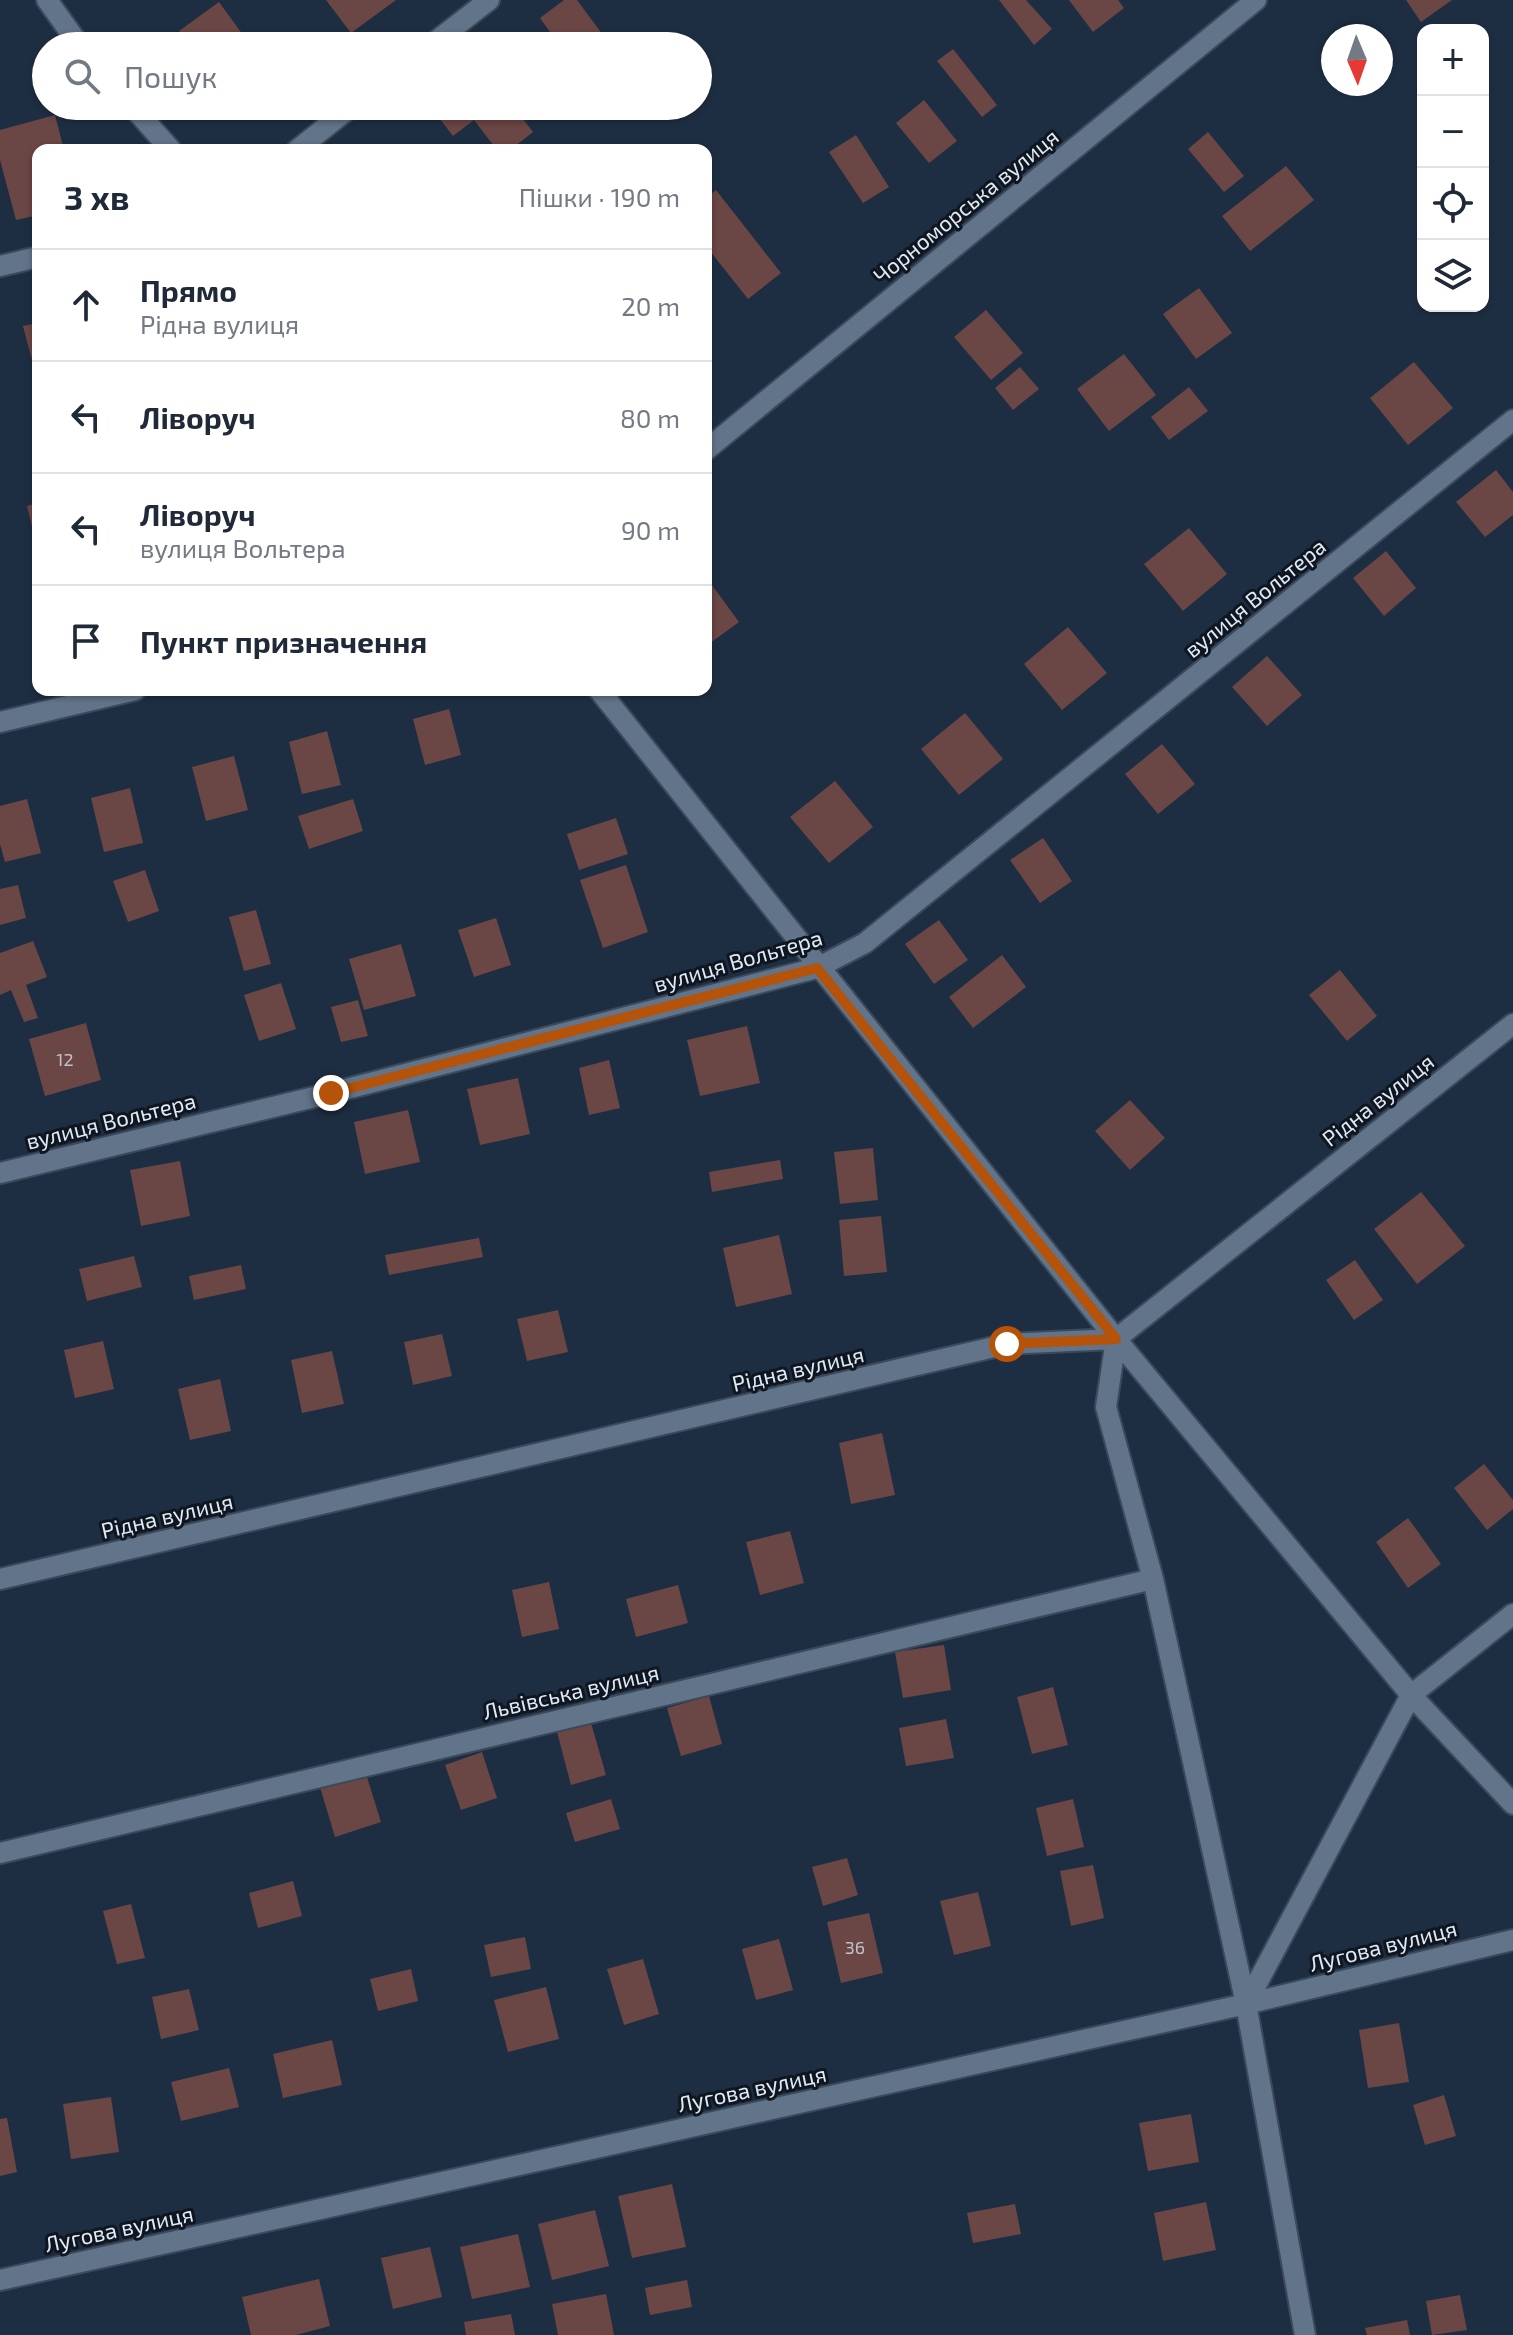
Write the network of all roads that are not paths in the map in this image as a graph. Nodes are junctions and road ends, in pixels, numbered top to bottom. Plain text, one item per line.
1 (47, 0) edge
2 (489, 0) edge
3 (1256, 0) edge
4 (70, 32) edge
5 (448, 32) edge
6 (144, 120) edge
7 (334, 120) edge
8 (166, 144) edge
9 (304, 144) edge
10 (32, 258) edge
11 (0, 266) edge
12 (1513, 420) edge
13 (712, 445) edge
14 (110, 696) edge
15 (604, 696) edge
16 (0, 722) edge
17 (817, 968) junction
18 (1513, 1024) edge
19 (0, 1173) edge
20 (1116, 1339) junction
21 (0, 1579) edge
22 (1153, 1579) junction
23 (1513, 1614) edge
24 (1411, 1695) junction
25 (1513, 1804) edge
26 (0, 1853) edge
27 (1513, 1940) edge
28 (1246, 2004) junction
29 (0, 2280) edge
30 (1305, 2335) edge

1 - 4 street
2 - 5 street
3 - 13 street, Чорноморська вулиця
6 - 8 street
7 - 9 street
10 - 11 street
12 - 17 street, вулиця Вольтера
14 - 16 street
15 - 17 street
17 - 19 street, вулиця Вольтера
17 - 20 street
18 - 20 street, Рідна вулиця
20 - 21 street, Рідна вулиця
20 - 22 street
20 - 24 street
22 - 26 street, Львівська вулиця
22 - 28 street
23 - 24 street
24 - 25 street
24 - 28 street
27 - 28 street, Лугова вулиця
28 - 29 street, Лугова вулиця
28 - 30 street

